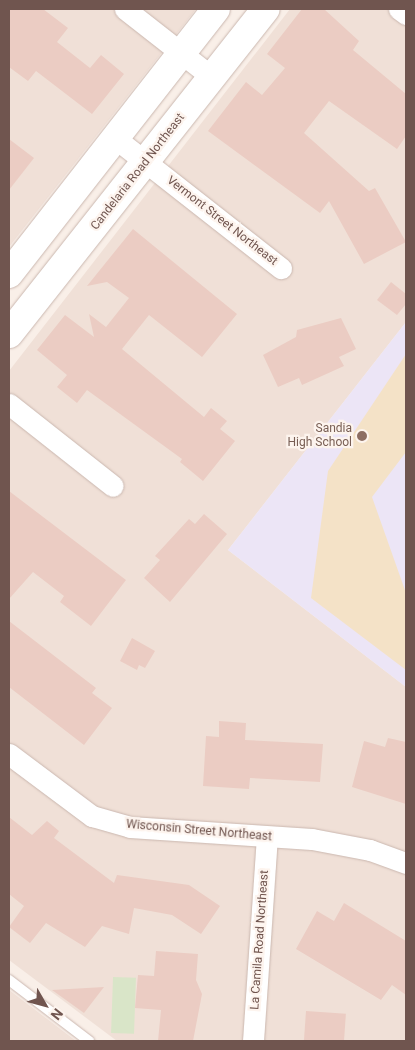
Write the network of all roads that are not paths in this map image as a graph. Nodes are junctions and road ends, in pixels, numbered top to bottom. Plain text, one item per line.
1 (125, 9) edge
2 (216, 9) edge
3 (266, 9) edge
4 (399, 9) edge
5 (406, 14) edge
6 (182, 52) junction
7 (213, 78) junction
8 (115, 138) junction
9 (146, 162) junction
10 (281, 268) dead end
11 (9, 274) edge
12 (9, 334) edge
13 (9, 404) edge
14 (113, 486) dead end
15 (9, 754) edge
16 (267, 838) junction
17 (406, 863) edge
18 (9, 980) edge
19 (89, 1041) edge
20 (253, 1041) edge

1 - 6 street
2 - 6 main road
3 - 7 main road, Candelaria Road Northeast
4 - 5 street
6 - 7 street
6 - 8 main road
7 - 9 main road, Candelaria Road Northeast
8 - 9 street, Vermont Street Northeast
8 - 11 main road
9 - 10 street, Vermont Street Northeast
9 - 12 main road, Candelaria Road Northeast
13 - 14 street
15 - 16 street, Wisconsin Street Northeast
16 - 17 street, Wisconsin Street Northeast
16 - 20 street, La Camila Road Northeast
18 - 19 lane

